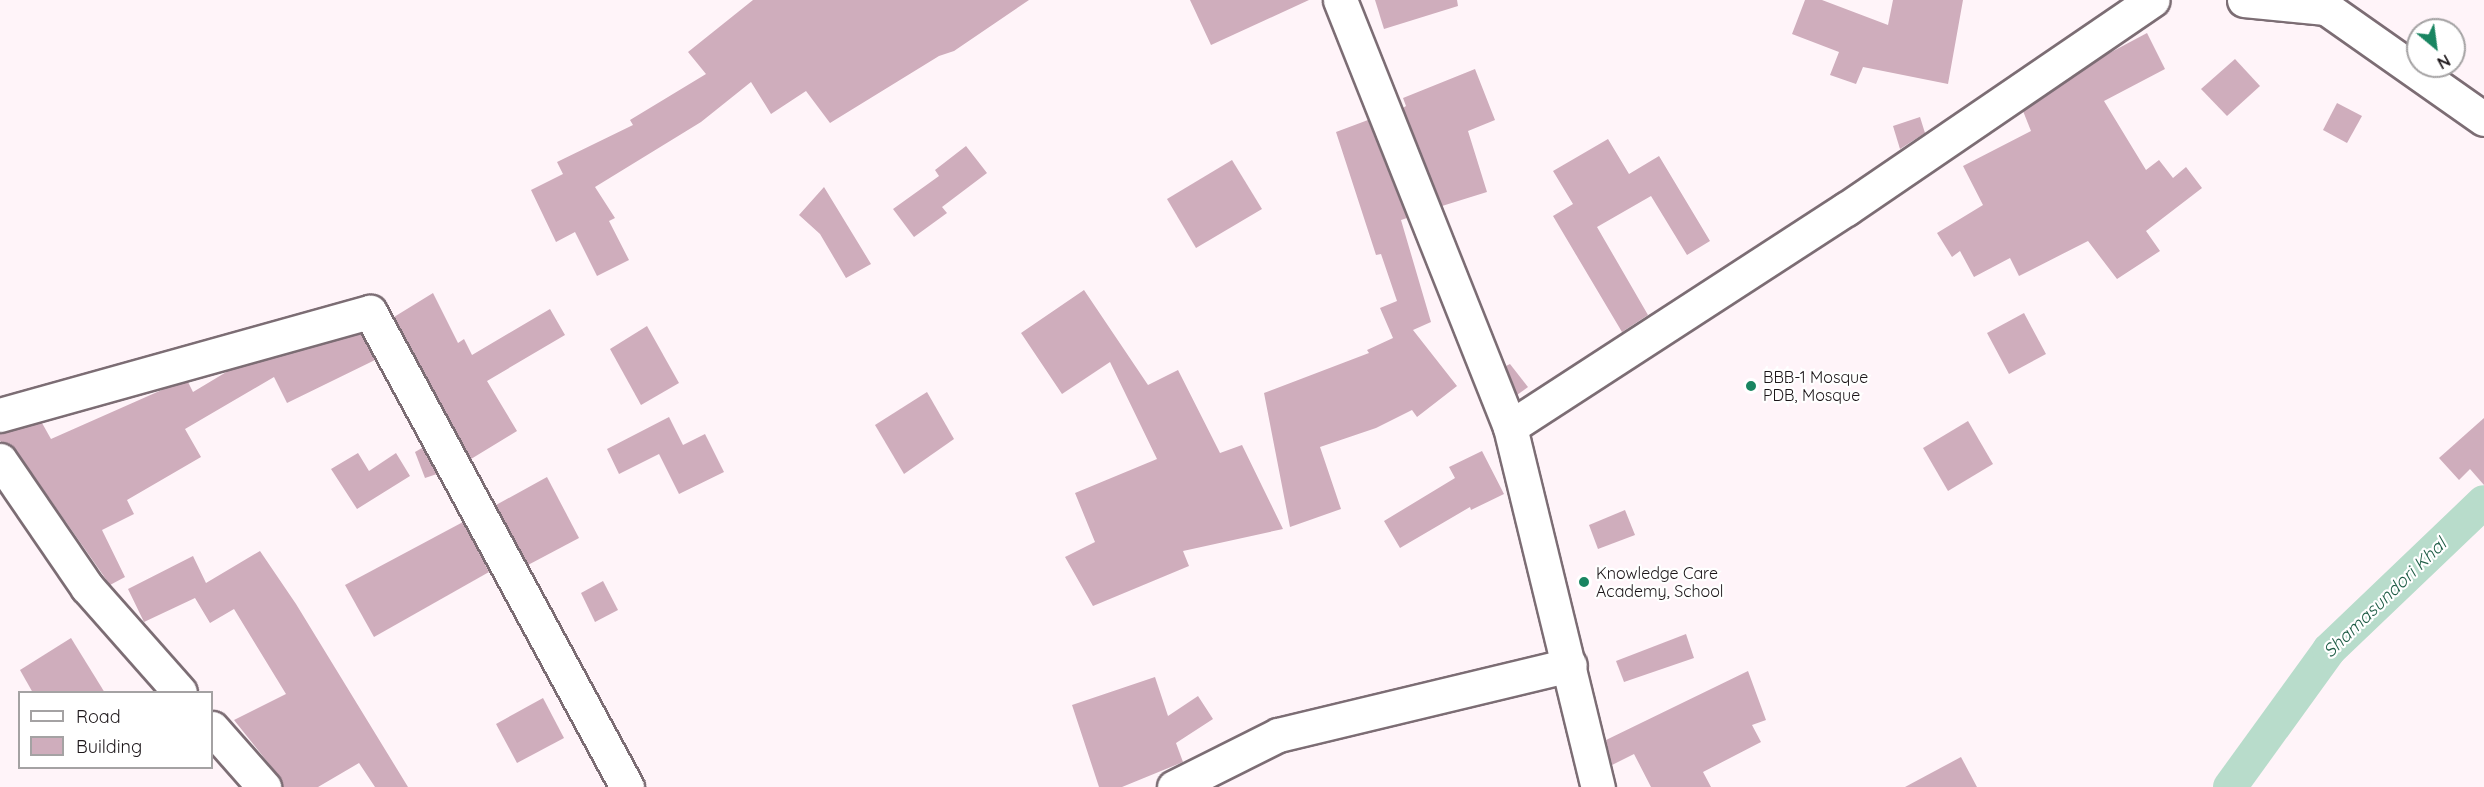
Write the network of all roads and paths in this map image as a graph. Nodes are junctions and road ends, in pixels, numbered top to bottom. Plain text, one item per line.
1 (1340, 0) edge
2 (2152, 0) edge
3 (2244, 0) edge
4 (2330, 3) edge
5 (2484, 119) edge
6 (0, 415) edge
7 (1509, 426) junction
8 (0, 460) edge
9 (1570, 665) junction
10 (178, 691) edge
11 (213, 729) edge
12 (247, 780) edge
13 (627, 787) edge
14 (1174, 787) edge
15 (1598, 787) edge

1 - 7 main road
2 - 7 main road
3 - 4 main road
4 - 5 main road
6 - 13 main road
7 - 9 main road
8 - 10 main road
9 - 14 main road
9 - 15 main road
11 - 12 main road

